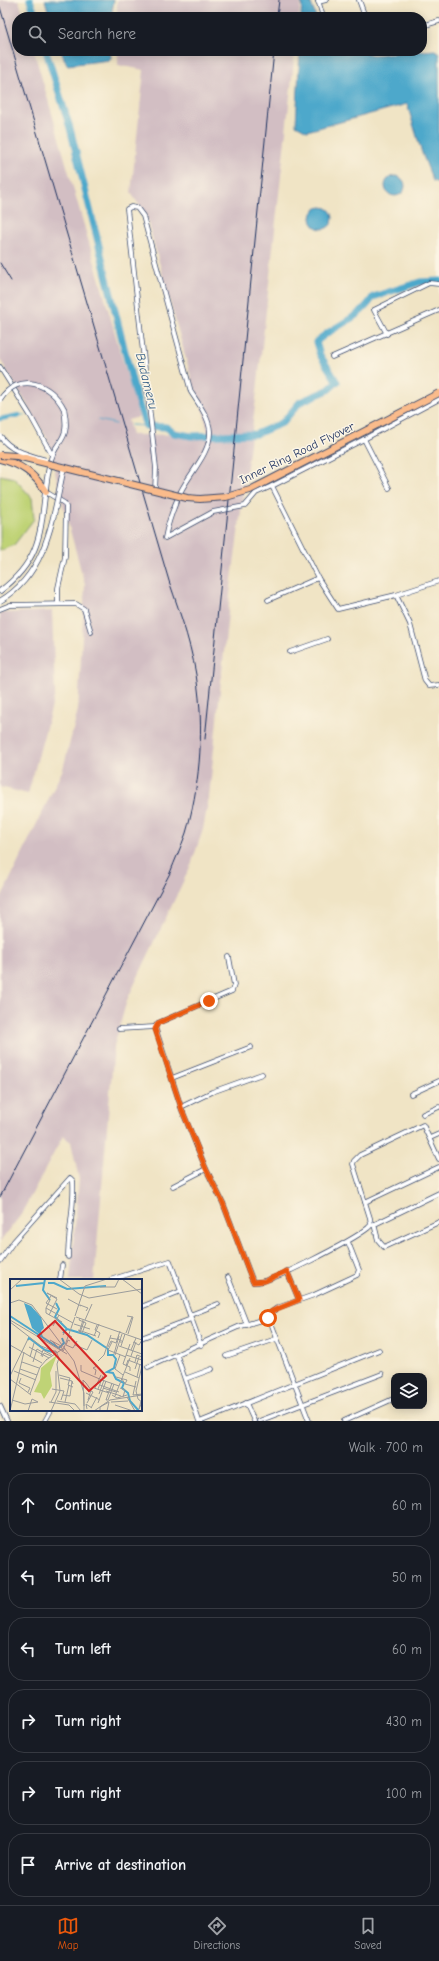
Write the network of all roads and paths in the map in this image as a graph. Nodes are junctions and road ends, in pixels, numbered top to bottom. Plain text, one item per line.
1 (326, 0) edge
2 (359, 0) edge
3 (318, 1) edge
4 (321, 12) edge
5 (363, 12) edge
6 (439, 21) edge
7 (427, 25) edge
8 (439, 284) edge
9 (439, 310) edge
10 (387, 334) junction
11 (332, 357) dead end
12 (0, 367) edge
13 (439, 393) edge
14 (439, 399) edge
15 (0, 400) edge
16 (0, 436) edge
17 (364, 438) junction
18 (0, 451) edge
19 (0, 455) edge
20 (52, 455) junction
21 (3, 460) edge
22 (63, 467) junction
23 (272, 486) junction
24 (389, 488) dead end
25 (155, 491) junction
26 (46, 492) junction
27 (318, 578) junction
28 (439, 581) edge
29 (0, 591) edge
30 (396, 596) junction
31 (268, 600) dead end
32 (0, 601) edge
33 (58, 604) junction
34 (0, 609) edge
35 (91, 632) dead end
36 (327, 638) dead end
37 (290, 652) dead end
38 (439, 685) edge
39 (229, 957) dead end
40 (155, 1027) junction
41 (119, 1029) dead end
42 (251, 1047) dead end
43 (262, 1074) dead end
44 (172, 1078) junction
45 (439, 1081) edge
46 (412, 1094) dead end
47 (181, 1106) junction
48 (439, 1107) edge
49 (423, 1114) dead end
50 (439, 1134) edge
51 (430, 1138) junction
52 (439, 1160) edge
53 (439, 1167) edge
54 (206, 1169) junction
55 (172, 1186) dead end
56 (439, 1193) edge
57 (365, 1202) junction
58 (439, 1222) edge
59 (372, 1225) junction
60 (348, 1242) junction
61 (68, 1257) dead end
62 (0, 1261) edge
63 (62, 1265) dead end
64 (287, 1271) junction
65 (228, 1277) dead end
66 (60, 1279) edge
67 (113, 1279) edge
68 (181, 1291) junction
69 (299, 1300) junction
70 (218, 1304) dead end
71 (142, 1307) edge
72 (191, 1317) junction
73 (268, 1318) junction
74 (247, 1324) junction
75 (142, 1338) edge
76 (276, 1339) junction
77 (201, 1345) junction
78 (379, 1350) dead end
79 (177, 1356) junction
80 (226, 1356) dead end
81 (148, 1367) dead end
82 (212, 1370) dead end
83 (382, 1374) dead end
84 (185, 1379) junction
85 (295, 1384) junction
86 (391, 1400) edge
87 (246, 1403) junction
88 (304, 1405) junction
89 (0, 1406) edge
90 (50, 1411) edge
91 (6, 1420) edge
92 (45, 1421) edge
93 (199, 1421) edge
94 (202, 1421) edge
95 (254, 1421) edge
96 (259, 1421) edge
97 (308, 1421) edge
98 (344, 1421) edge

1 - 3 street
2 - 5 street
3 - 4 street
6 - 7 street
8 - 10 street
9 - 10 street
10 - 11 street
12 - 20 street
13 - 25 main road, Inner Ring Road Flyover, bridge
14 - 17 street
15 - 20 street, bridge
16 - 22 street, bridge
17 - 23 street
17 - 24 street
18 - 21 main road
19 - 22 main road, Inner Ring Road Flyover, bridge
20 - 26 street
21 - 26 main road
22 - 25 main road, Inner Ring Road Flyover, bridge
22 - 32 street, bridge
23 - 25 street
23 - 27 street
26 - 29 street
26 - 33 street
27 - 30 street
27 - 31 street
28 - 30 street
30 - 38 street
33 - 34 street
33 - 35 street
36 - 37 street
39 - 40 street
40 - 41 street
40 - 44 street
42 - 44 street
43 - 47 street
44 - 47 street
45 - 46 street
47 - 54 street
48 - 49 street
50 - 51 street
51 - 52 street
51 - 57 street
53 - 57 street
54 - 55 street
54 - 64 street
56 - 59 street
57 - 59 street
58 - 59 street
59 - 60 street
60 - 64 street
60 - 69 street
61 - 62 street
63 - 66 street
64 - 69 street
65 - 74 street
67 - 68 street
68 - 71 street
68 - 72 street
69 - 73 street
70 - 72 street
72 - 75 street
72 - 77 street
73 - 74 street
73 - 76 street
74 - 77 street
76 - 80 street
76 - 85 street
77 - 79 street
78 - 85 street
79 - 81 street
79 - 84 street
82 - 84 street
83 - 88 street
84 - 93 street
85 - 87 street
85 - 88 street
86 - 98 street
87 - 94 street
87 - 95 street
88 - 96 street
88 - 97 street
89 - 91 street
90 - 92 street

